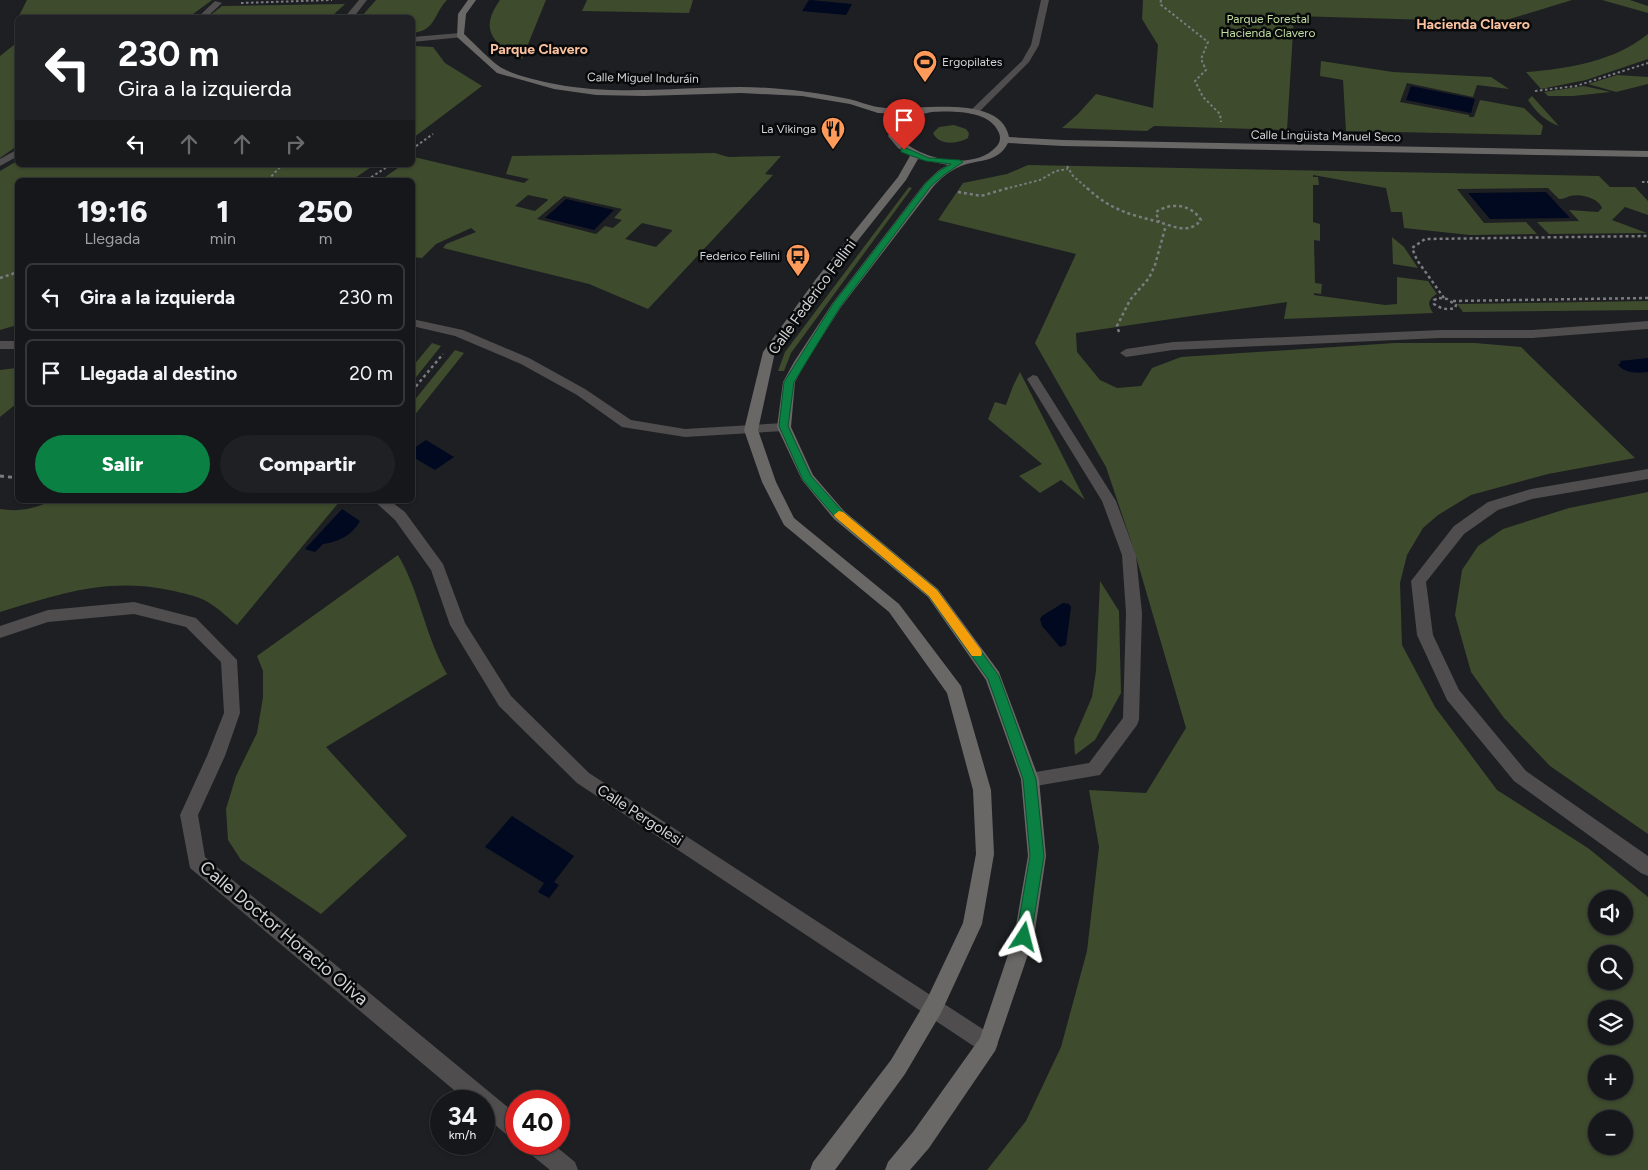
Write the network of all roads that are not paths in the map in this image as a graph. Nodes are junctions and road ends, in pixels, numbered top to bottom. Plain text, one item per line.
1 (363, 0) edge
2 (472, 0) edge
3 (1045, 0) edge
4 (218, 4) road end
5 (205, 15) edge
6 (350, 15) edge
7 (460, 35) junction
8 (415, 40) edge
9 (878, 110) junction
10 (920, 112) junction
11 (974, 112) junction
12 (893, 129) junction
13 (1004, 140) junction
14 (15, 154) edge
15 (1648, 154) edge
16 (914, 156) junction
17 (960, 162) junction
18 (0, 163) edge
19 (415, 323) edge
20 (1648, 326) edge
21 (0, 345) edge
22 (15, 345) edge
23 (1126, 354) road end
24 (1033, 379) dead end
25 (784, 426) junction
26 (751, 430) junction
27 (1648, 474) edge
28 (384, 503) edge
29 (0, 632) edge
30 (1030, 779) junction
31 (1648, 867) edge
32 (934, 1006) junction
33 (988, 1044) junction
34 (505, 1119) edge
35 (549, 1155) edge
36 (567, 1170) edge
37 (821, 1170) edge
38 (896, 1170) edge

1 - 6 street
2 - 7 street
3 - 11 street
4 - 5 street
7 - 8 street
7 - 9 street, Calle Miguel Induráin
9 - 10 street, Calle Miguel Induráin
9 - 12 street
10 - 11 street
10 - 12 street
11 - 13 street
12 - 16 street
13 - 15 street, Calle Lingüista Manuel Seco
13 - 17 street
14 - 18 street
16 - 17 street
16 - 26 street, Calle Federico Fellini
17 - 25 street, Calle Federico Fellini
19 - 26 street
20 - 23 street
21 - 22 street
24 - 30 street
25 - 26 street
25 - 30 street
26 - 32 street
27 - 31 street
28 - 32 street, Calle Pergolesi
29 - 34 street, Calle Doctor Horacio Oliva
30 - 33 street
32 - 33 street, Calle Pergolesi
32 - 37 street
33 - 38 street
35 - 36 street

